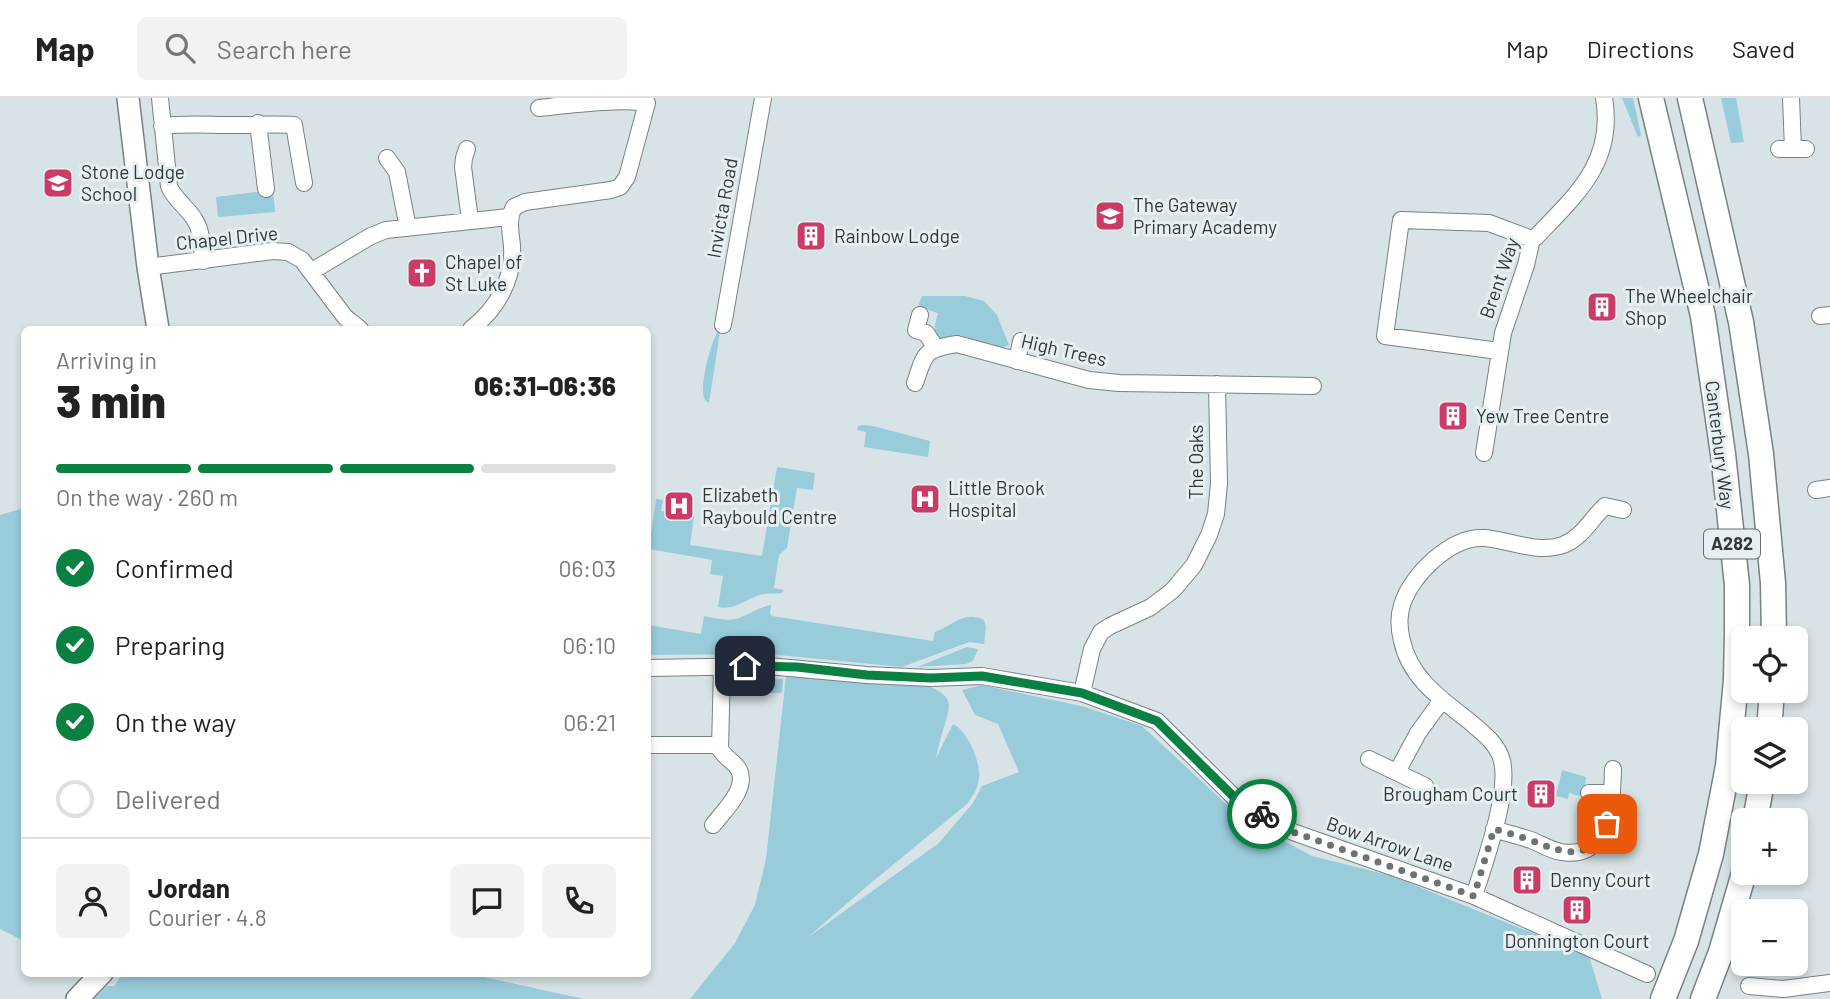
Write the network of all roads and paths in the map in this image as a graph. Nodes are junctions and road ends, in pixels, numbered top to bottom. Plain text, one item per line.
1 (128, 98) edge
2 (160, 98) edge
3 (763, 98) edge
4 (1604, 98) edge
5 (1651, 98) edge
6 (1690, 98) edge
7 (1791, 98) edge
8 (648, 101) edge
9 (539, 108) dead end
10 (258, 123) junction
11 (162, 126) junction
12 (467, 149) dead end
13 (1792, 149) dead end
14 (387, 158) dead end
15 (303, 183) dead end
16 (266, 189) dead end
17 (509, 217) junction
18 (470, 220) junction
19 (408, 228) junction
20 (1532, 239) junction
21 (203, 261) junction
22 (148, 267) junction
23 (312, 271) junction
24 (920, 315) dead end
25 (340, 323) edge
26 (723, 325) dead end
27 (158, 326) edge
28 (474, 326) edge
29 (1021, 341) dead end
30 (936, 348) junction
31 (1499, 351) junction
32 (1017, 361) junction
33 (915, 383) dead end
34 (1217, 384) junction
35 (1312, 386) dead end
36 (1484, 453) dead end
37 (1623, 510) dead end
38 (1774, 626) edge
39 (722, 667) junction
40 (651, 668) edge
41 (1082, 693) junction
42 (1442, 700) junction
43 (651, 745) edge
44 (720, 745) junction
45 (1369, 759) dead end
46 (1397, 772) junction
47 (1613, 772) dead end
48 (1425, 786) dead end
49 (1589, 793) dead end
50 (1612, 793) junction
51 (713, 825) dead end
52 (1494, 829) junction
53 (1741, 885) edge
54 (1474, 896) junction
55 (1647, 974) dead end
56 (98, 977) edge
57 (1830, 983) edge
58 (1749, 986) dead end
59 (77, 999) edge
60 (1663, 999) edge
61 (1703, 999) edge

1 - 22 main road
2 - 11 street
3 - 26 street, Invicta Road
4 - 20 street, Brent Way
5 - 60 highway, Canterbury Way / A282
6 - 38 highway, Canterbury Way / A282
7 - 13 street
8 - 9 street
8 - 17 street
10 - 11 street
10 - 15 street
10 - 16 street
11 - 21 street
12 - 18 street
14 - 19 street
17 - 18 street
17 - 28 street
18 - 19 street
19 - 23 street
20 - 31 street, Brent Way
20 - 31 street
21 - 22 street, Chapel Drive
21 - 23 street, Chapel Drive
22 - 27 main road
23 - 25 street, Chapel Drive
24 - 30 street
29 - 32 street
30 - 32 street, High Trees
30 - 33 street
31 - 36 street, Brent Way
32 - 34 street, High Trees
34 - 35 street, High Trees
34 - 41 street, The Oaks
37 - 42 street
39 - 40 street, Bow Arrow Lane
39 - 41 street, Bow Arrow Lane
39 - 44 street
41 - 54 street, Bow Arrow Lane
42 - 46 street
42 - 52 street
43 - 44 street
44 - 51 street
45 - 46 street
46 - 48 street
47 - 50 street
49 - 50 street
50 - 52 street
52 - 54 street
53 - 61 highway
54 - 55 street, Bow Arrow Lane
56 - 59 main road
57 - 58 street

